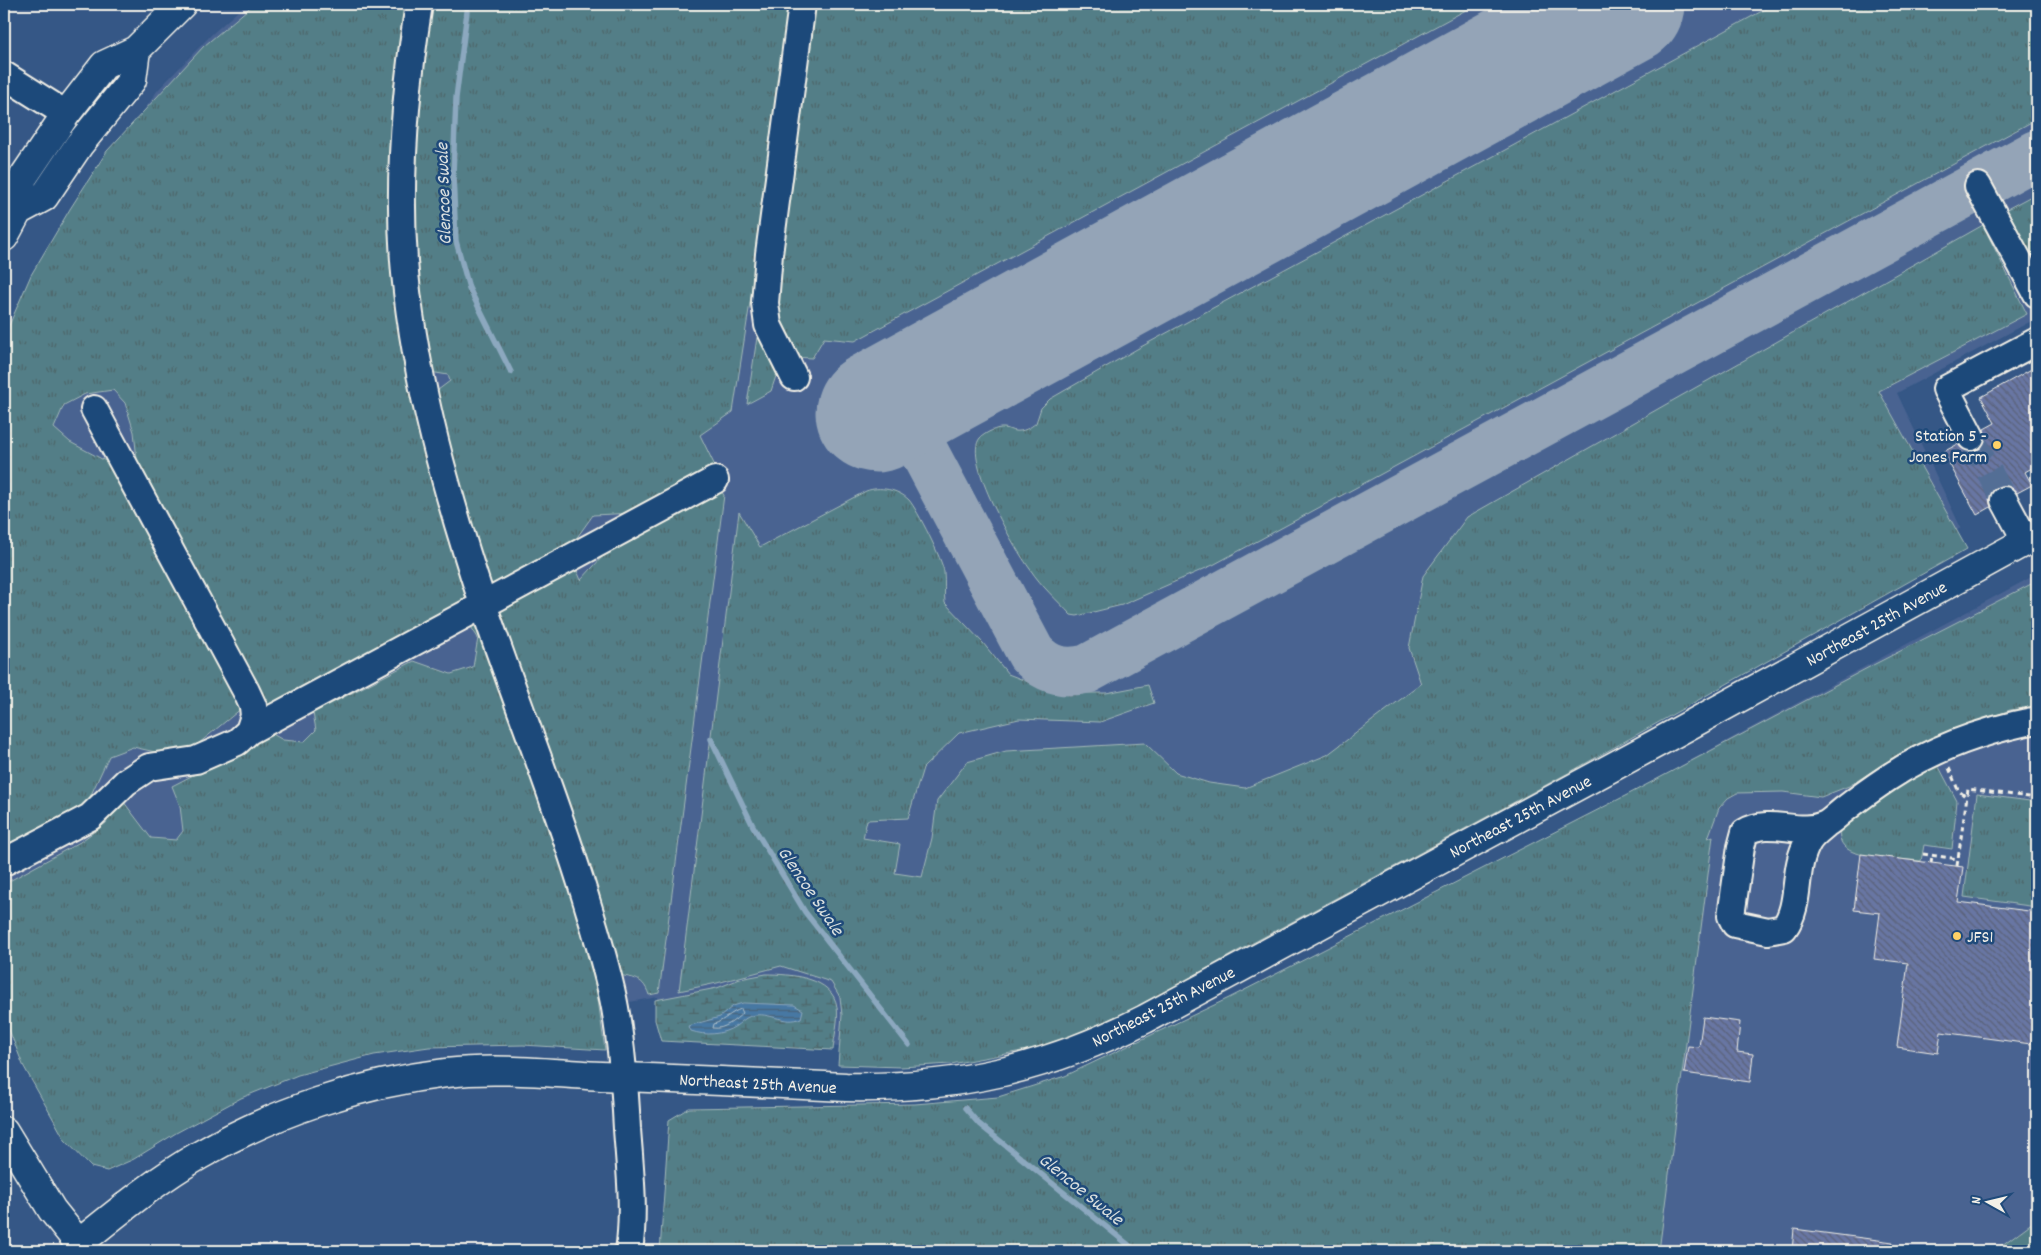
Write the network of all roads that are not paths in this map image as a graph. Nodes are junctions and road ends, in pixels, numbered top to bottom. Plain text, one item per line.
1 (182, 4) edge
2 (419, 4) edge
3 (802, 4) edge
4 (136, 50) junction
5 (4, 75) edge
6 (66, 114) junction
7 (1978, 186) dead end
8 (18, 211) junction
9 (4, 236) edge
10 (2037, 294) edge
11 (2037, 341) edge
12 (794, 377) dead end
13 (94, 410) dead end
14 (1971, 437) tunnel mouth
15 (715, 480) dead end
16 (2004, 500) tunnel mouth
17 (2032, 538) edge
18 (483, 604) junction
19 (2037, 720) edge
20 (249, 731) junction
21 (1825, 825) junction
22 (4, 862) edge
23 (624, 1077) junction
24 (4, 1131) edge
25 (81, 1248) edge
26 (629, 1251) edge

1 - 4 main road
2 - 18 street
3 - 12 street
4 - 6 main road
4 - 8 main road
5 - 6 street
6 - 8 main road
7 - 10 street
8 - 9 main road
11 - 14 street
13 - 20 street
15 - 18 street
16 - 17 street
17 - 23 main road, Northeast 25th Avenue
18 - 20 street
18 - 23 street
19 - 21 street
20 - 22 street
21 - 21 street
23 - 25 main road, Northeast 25th Avenue
23 - 26 street
24 - 25 main road

